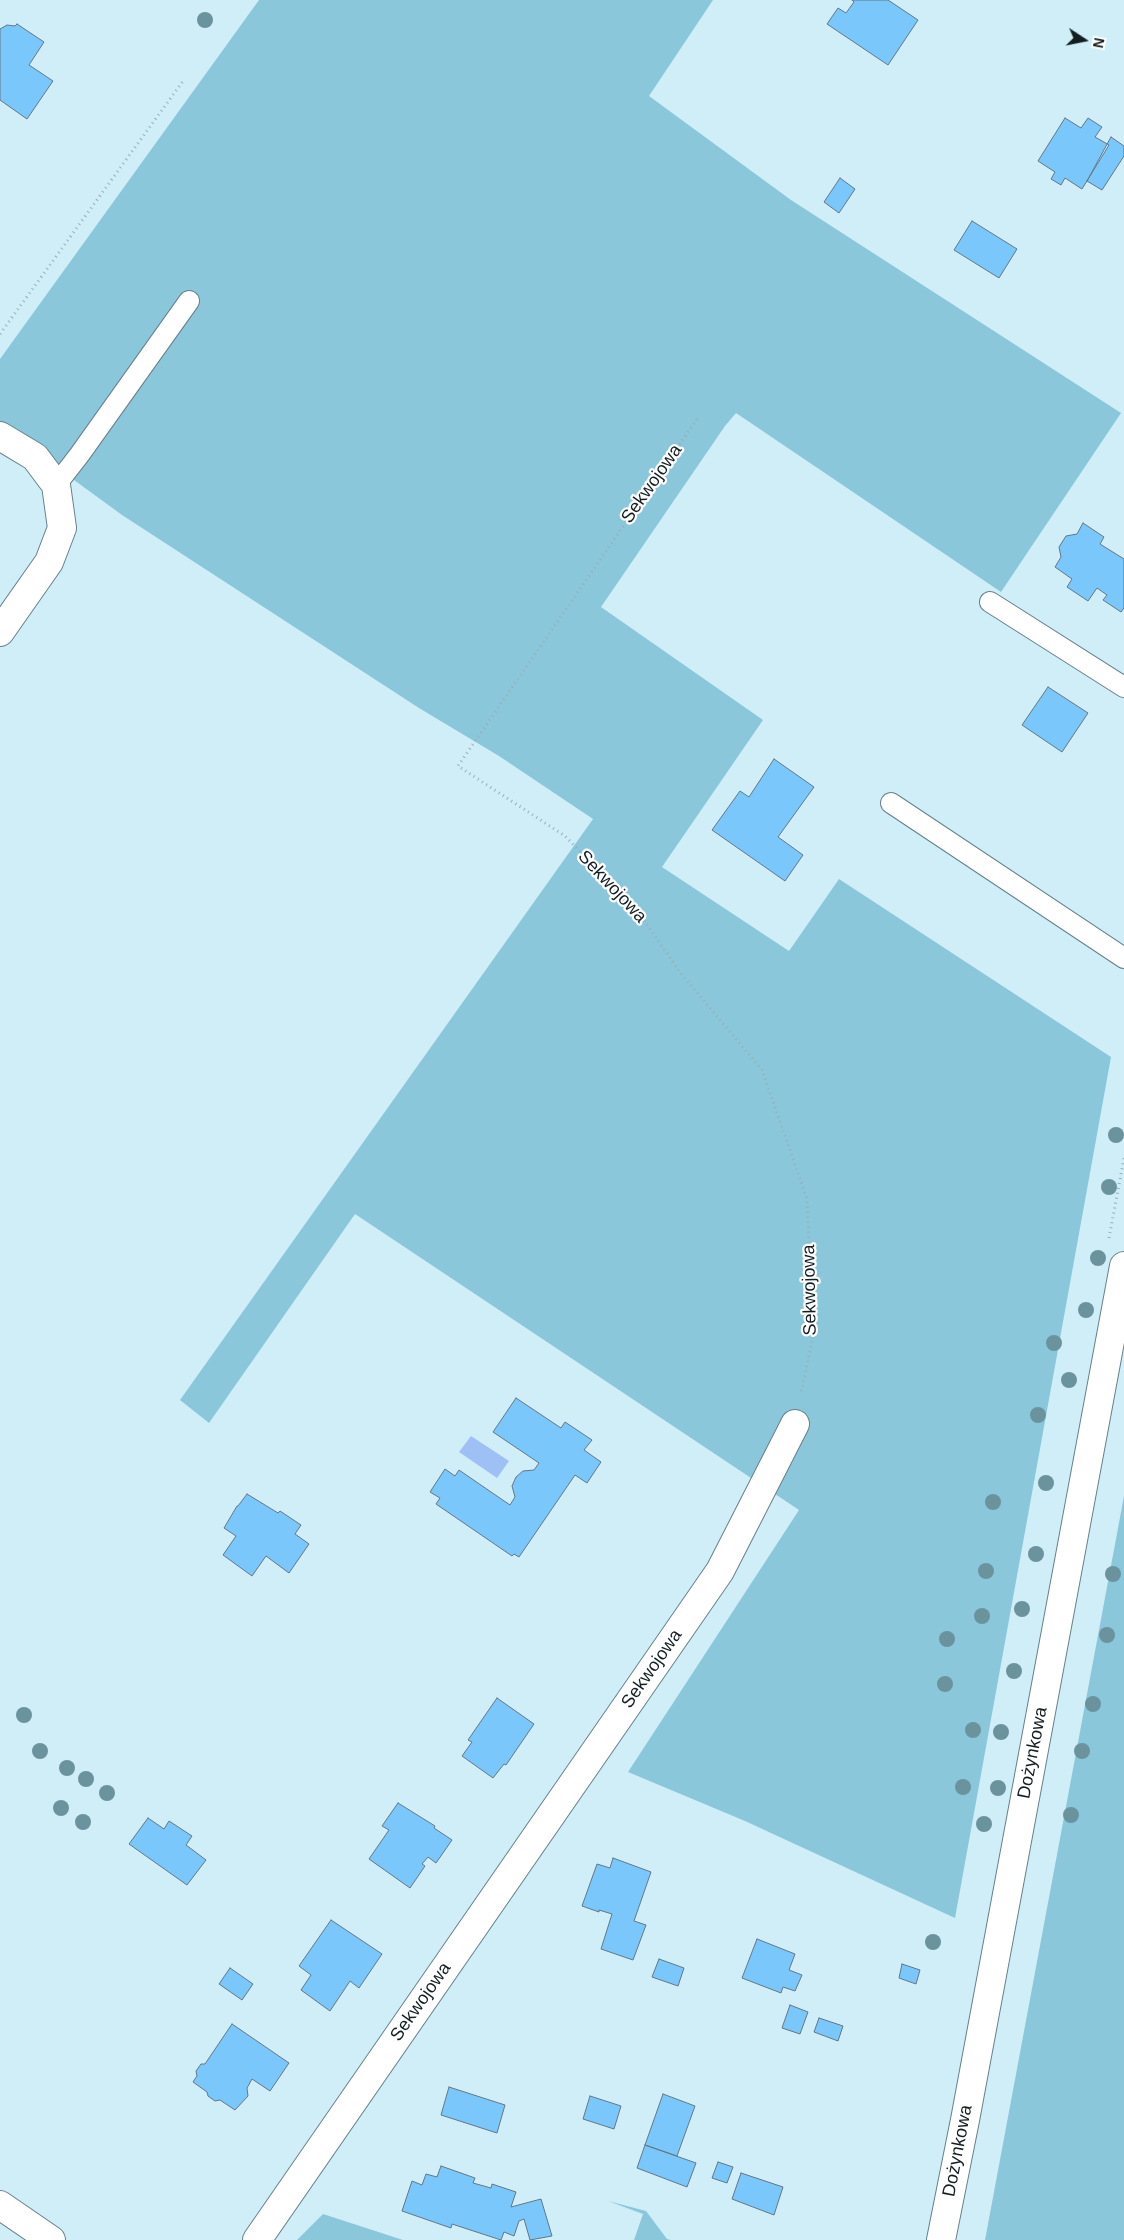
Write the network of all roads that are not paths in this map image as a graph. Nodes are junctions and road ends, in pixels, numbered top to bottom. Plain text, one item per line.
1 (189, 301) dead end
2 (0, 436) edge
3 (56, 484) junction
4 (990, 602) dead end
5 (0, 632) edge
6 (1124, 687) edge
7 (890, 803) dead end
8 (1124, 958) edge
9 (1124, 1266) edge
10 (795, 1424) road end
11 (0, 2205) edge
12 (51, 2240) edge
13 (256, 2240) edge
14 (941, 2240) edge

1 - 3 lane
2 - 3 street
3 - 5 street
4 - 6 lane
7 - 8 lane
9 - 14 street, Dożynkowa
10 - 13 street, Sekwojowa
11 - 12 street

